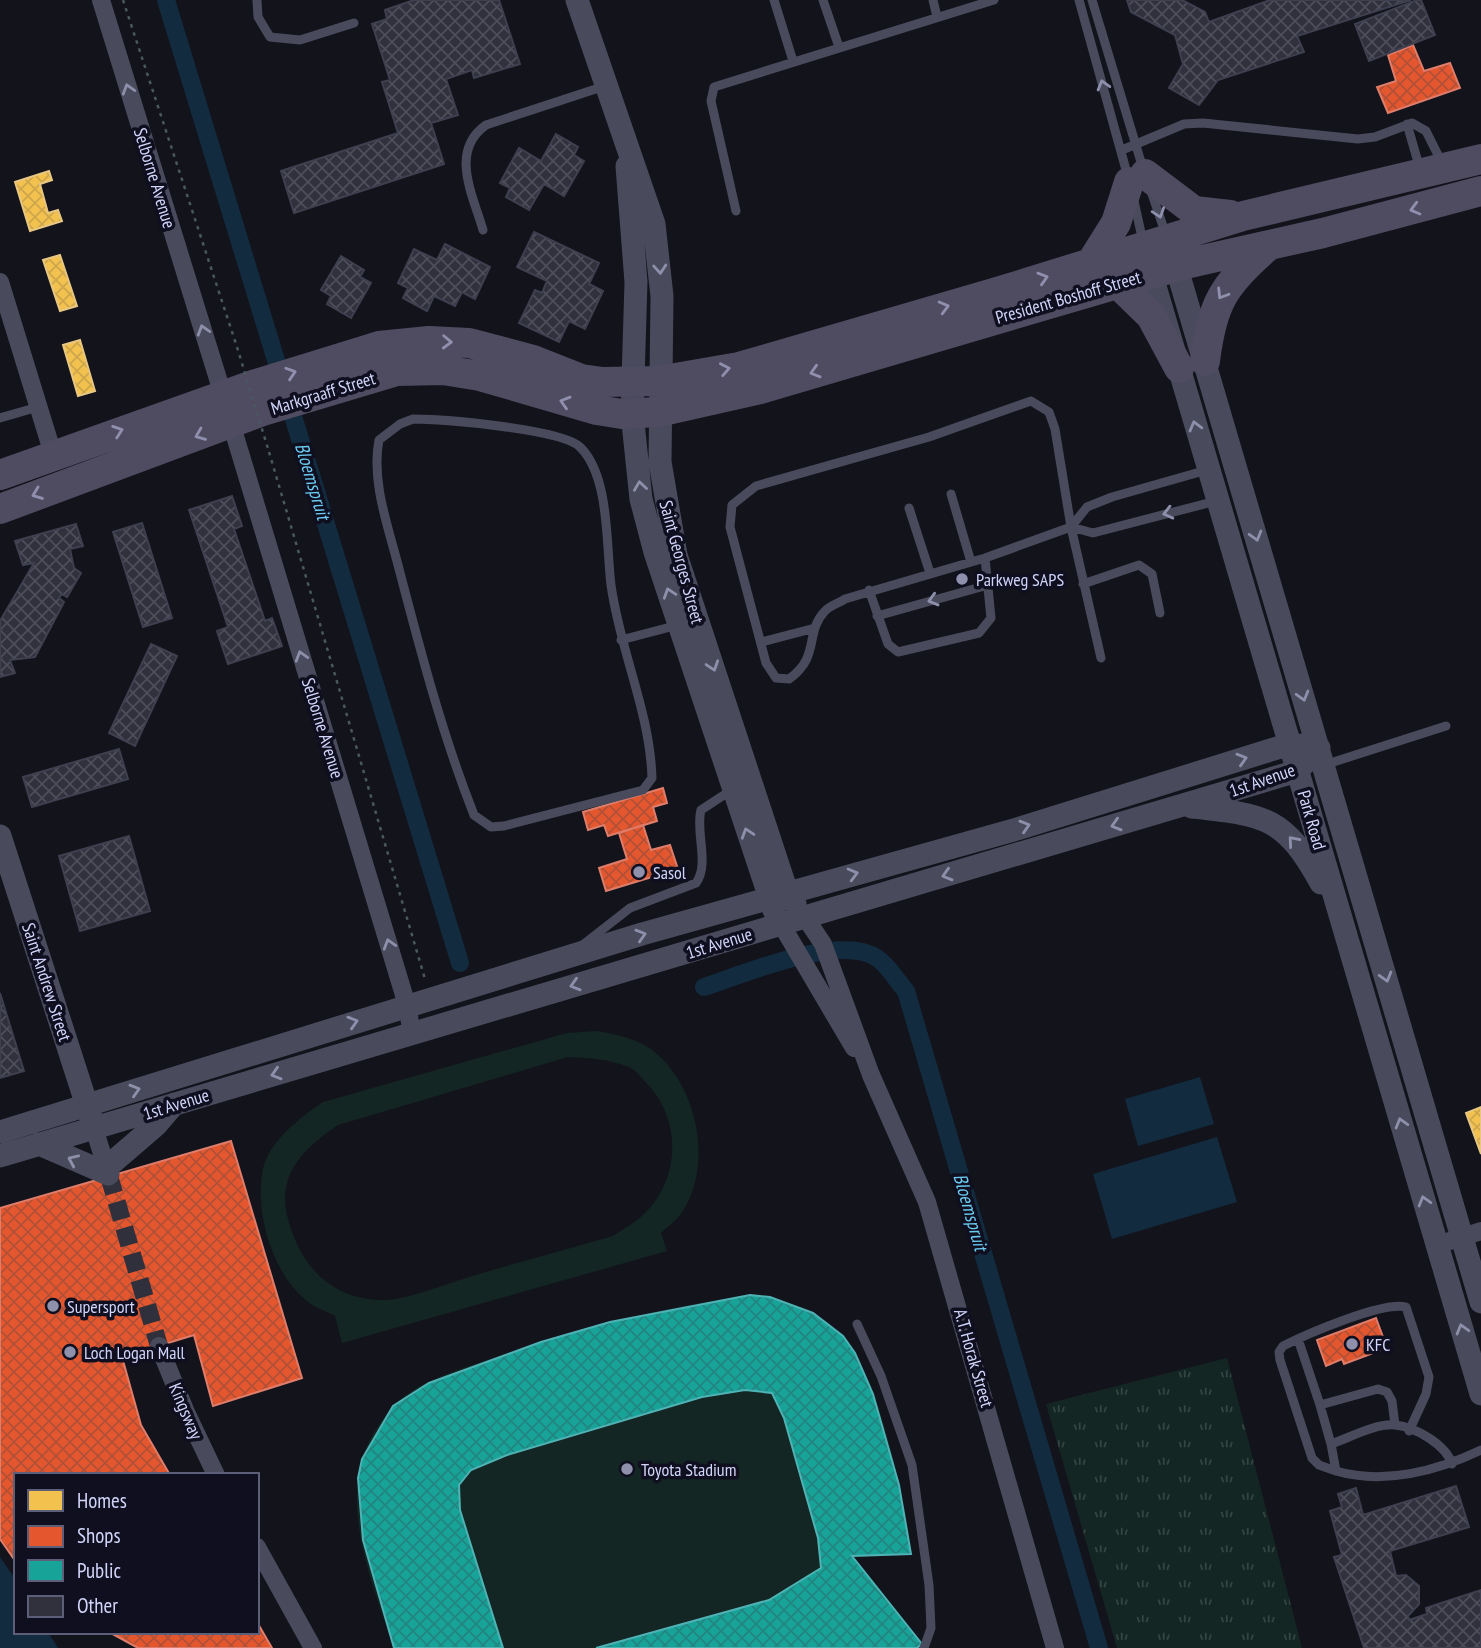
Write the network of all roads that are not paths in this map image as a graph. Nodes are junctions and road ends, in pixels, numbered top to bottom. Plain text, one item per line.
1 (101, 0) edge
2 (257, 0) edge
3 (577, 0) edge
4 (774, 0) edge
5 (823, 0) edge
6 (933, 0) edge
7 (994, 0) edge
8 (1079, 0) edge
9 (1092, 0) edge
10 (937, 17) junction
11 (354, 23) dead end
12 (839, 47) junction
13 (793, 61) junction
14 (605, 86) junction
15 (1407, 124) junction
16 (1135, 144) junction
17 (1122, 150) junction
18 (1481, 159) edge
19 (1433, 172) junction
20 (1137, 178) junction
21 (1481, 191) edge
22 (736, 211) dead end
23 (1243, 216) junction
24 (483, 230) dead end
25 (1269, 246) junction
26 (1160, 256) junction
27 (1091, 263) junction
28 (0, 282) edge
29 (1116, 282) junction
30 (1192, 364) junction
31 (331, 374) junction
32 (645, 381) junction
33 (38, 407) junction
34 (227, 409) junction
35 (645, 413) junction
36 (0, 418) edge
37 (53, 454) junction
38 (1207, 470) junction
39 (0, 475) edge
40 (75, 480) junction
41 (951, 494) dead end
42 (1216, 501) junction
43 (909, 508) dead end
44 (0, 509) edge
45 (1071, 527) junction
46 (985, 558) junction
47 (971, 562) junction
48 (930, 573) junction
49 (988, 584) junction
50 (1083, 584) junction
51 (869, 590) junction
52 (1160, 613) dead end
53 (877, 616) junction
54 (680, 625) junction
55 (815, 628) junction
56 (621, 640) junction
57 (762, 642) junction
58 (1101, 658) dead end
59 (1446, 726) dead end
60 (1290, 744) junction
61 (1322, 756) junction
62 (1297, 771) junction
63 (733, 789) junction
64 (1181, 806) junction
65 (0, 836) edge
66 (778, 895) junction
67 (805, 917) junction
68 (1341, 920) junction
69 (781, 924) junction
70 (572, 956) junction
71 (407, 1005) junction
72 (412, 1034) junction
73 (871, 1075) junction
74 (174, 1104) junction
75 (86, 1105) junction
76 (94, 1128) junction
77 (0, 1132) edge
78 (39, 1144) junction
79 (0, 1156) edge
80 (108, 1173) junction
81 (1472, 1234) edge
82 (1437, 1245) junction
83 (1481, 1302) edge
84 (857, 1324) dead end
85 (1298, 1339) junction
86 (159, 1346) tunnel mouth
87 (1481, 1394) edge
88 (1320, 1405) junction
89 (1395, 1425) junction
90 (1409, 1431) junction
91 (1331, 1444) junction
92 (1481, 1450) edge
93 (1452, 1464) junction
94 (1336, 1471) junction
95 (215, 1473) edge
96 (259, 1551) edge
97 (313, 1648) edge
98 (924, 1648) edge
99 (1055, 1648) edge

34 -> 1 street, Selborne Avenue
2 - 11 lane
3 - 14 street, Saint Georges Street
4 - 13 lane
5 - 12 lane
6 - 10 lane
7 - 10 lane
17 -> 8 lane
9 - 16 lane
10 - 12 lane
12 - 13 lane
13 - 22 lane
14 - 24 lane
14 - 32 street, Saint Georges Street
15 - 16 lane
15 - 19 lane
15 - 19 lane
16 - 17 lane
16 - 20 lane
17 - 20 lane
18 - 19 main road, President Boshoff Street
19 - 23 main road, President Boshoff Street
20 - 23 main road
20 -> 26 lane
20 - 26 lane
20 - 27 main road
21 -> 25 main road, President Boshoff Street
23 - 26 main road, President Boshoff Street
25 - 26 main road, President Boshoff Street
25 -> 30 main road
26 - 27 main road, President Boshoff Street
26 - 29 main road, President Boshoff Street
26 - 30 street, Park Road
32 -> 27 main road, President Boshoff Street
28 - 33 street
29 - 30 main road
29 -> 35 main road, President Boshoff Street
38 -> 30 street, Park Road
30 -> 61 street, Park Road
31 -> 32 main road, Markgraaff Street
31 - 34 main road, Markgraaff Street
35 -> 31 main road, Markgraaff Street
32 - 35 street, Saint Georges Street
33 - 36 lane
33 - 37 street
37 -> 34 main road, Markgraaff Street
34 -> 40 main road, Markgraaff Street
71 -> 34 street, Selborne Avenue
54 -> 35 street, Saint Georges Street
35 -> 66 street, Saint Georges Street
37 - 39 main road, Markgraaff Street
37 - 40 main road
38 - 42 street, Park Road
38 - 45 lane
40 -> 44 main road, Markgraaff Street
41 - 47 lane
42 -> 45 lane
42 - 60 street, Park Road
43 - 48 lane
45 - 46 lane
45 - 50 lane
45 - 57 lane
46 - 47 lane
46 - 49 lane
47 - 48 lane
48 - 51 lane
49 -> 53 lane
49 - 53 lane
50 - 52 lane
50 - 58 lane
51 - 53 lane
51 - 55 lane
54 - 56 lane
54 - 63 street, Saint Georges Street
55 - 57 lane
55 - 57 lane
56 - 56 lane
59 - 61 lane
60 - 61 street, 1st Avenue
60 - 62 street, Park Road
66 -> 60 street, 1st Avenue
61 - 62 street, 1st Avenue
61 -> 81 street, Park Road
62 - 64 street, 1st Avenue
62 - 68 street, Park Road
66 -> 63 street, Saint Georges Street
63 - 70 lane
64 -> 67 street, 1st Avenue
68 -> 64 street
65 - 75 street, Saint Andrew Street
66 - 67 street, Saint Georges Street
66 - 69 street, Saint Georges Street
70 -> 66 street, 1st Avenue
67 - 69 street, 1st Avenue
67 - 73 street, A.T. Horak Street
82 -> 68 street, Park Road
69 -> 72 street, 1st Avenue
69 - 73 street, A.T. Horak Street
70 - 71 street, 1st Avenue
71 - 72 street, Selborne Avenue
75 -> 71 street, 1st Avenue
72 -> 74 street, 1st Avenue
73 - 99 street, A.T. Horak Street
74 - 76 street, 1st Avenue
74 - 80 street
75 - 76 street, Saint Andrew Street
75 - 77 street, 1st Avenue
76 - 78 street, 1st Avenue
76 - 80 street
78 - 79 street, 1st Avenue
80 -> 78 street
81 - 82 street
81 - 83 street, Park Road
87 -> 82 street, Park Road
84 - 98 lane
85 - 88 lane
85 - 90 lane
85 - 94 lane
86 - 95 street, Kingsway
88 - 89 lane
88 - 91 lane
89 - 90 lane
89 - 91 lane
90 - 93 lane
91 - 94 lane
92 - 93 lane
93 - 94 lane
96 - 97 street

